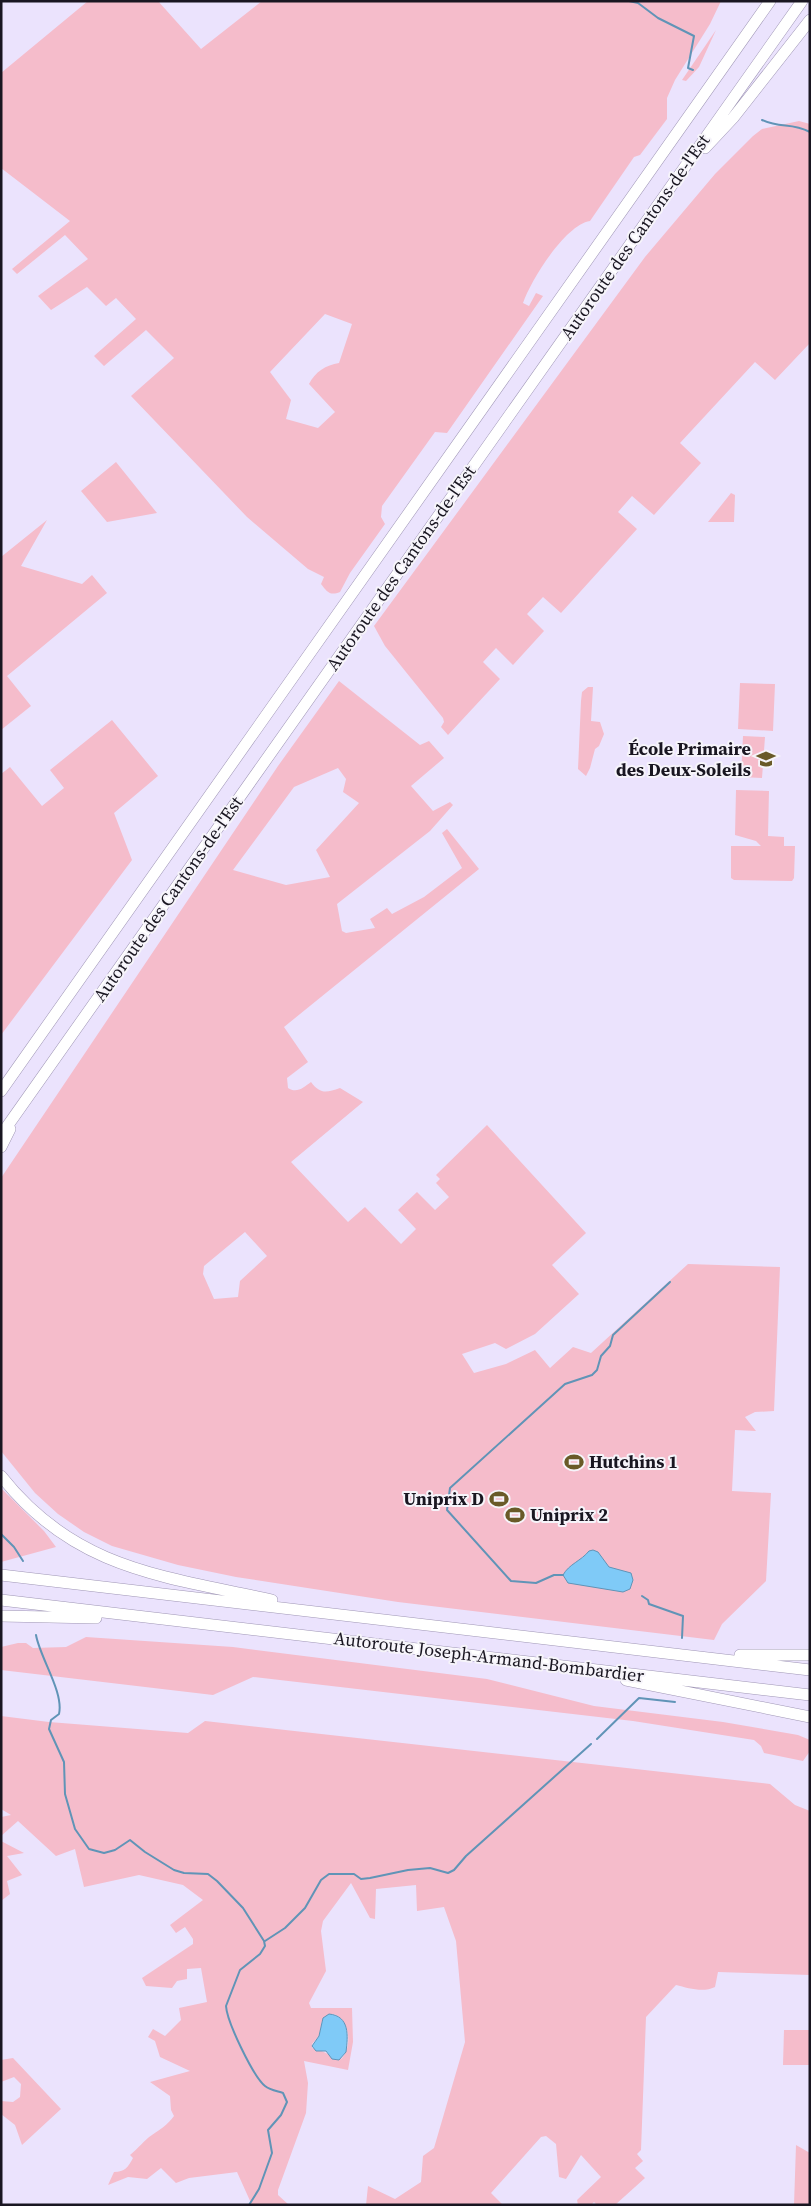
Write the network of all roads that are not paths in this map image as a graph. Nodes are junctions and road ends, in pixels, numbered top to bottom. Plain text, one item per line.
1 (770, 1) edge
2 (802, 1) edge
3 (810, 20) edge
4 (672, 185) junction
5 (1, 1091) edge
6 (23, 1105) junction
7 (1, 1135) edge
8 (1, 1147) edge
9 (1, 1476) edge
10 (1, 1575) edge
11 (1, 1600) edge
12 (332, 1614) junction
13 (1, 1616) edge
14 (168, 1620) junction
15 (678, 1654) junction
16 (810, 1655) edge
17 (538, 1663) junction
18 (810, 1670) edge
19 (810, 1695) edge
20 (810, 1716) edge

1 - 5 highway, Autoroute des Cantons-de-l'Est
2 - 4 highway, Autoroute des Cantons-de-l'Est
3 - 4 highway
4 - 6 highway, Autoroute des Cantons-de-l'Est
6 - 7 highway, Autoroute des Cantons-de-l'Est
6 - 8 highway
9 - 12 highway
10 - 12 highway
11 - 14 highway
12 - 15 highway, Autoroute Joseph-Armand-Bombardier
13 - 14 highway
14 - 17 highway, Autoroute Joseph-Armand-Bombardier
15 - 16 highway
15 - 18 highway, Autoroute Joseph-Armand-Bombardier
17 - 19 highway, Autoroute Joseph-Armand-Bombardier
17 - 20 highway

